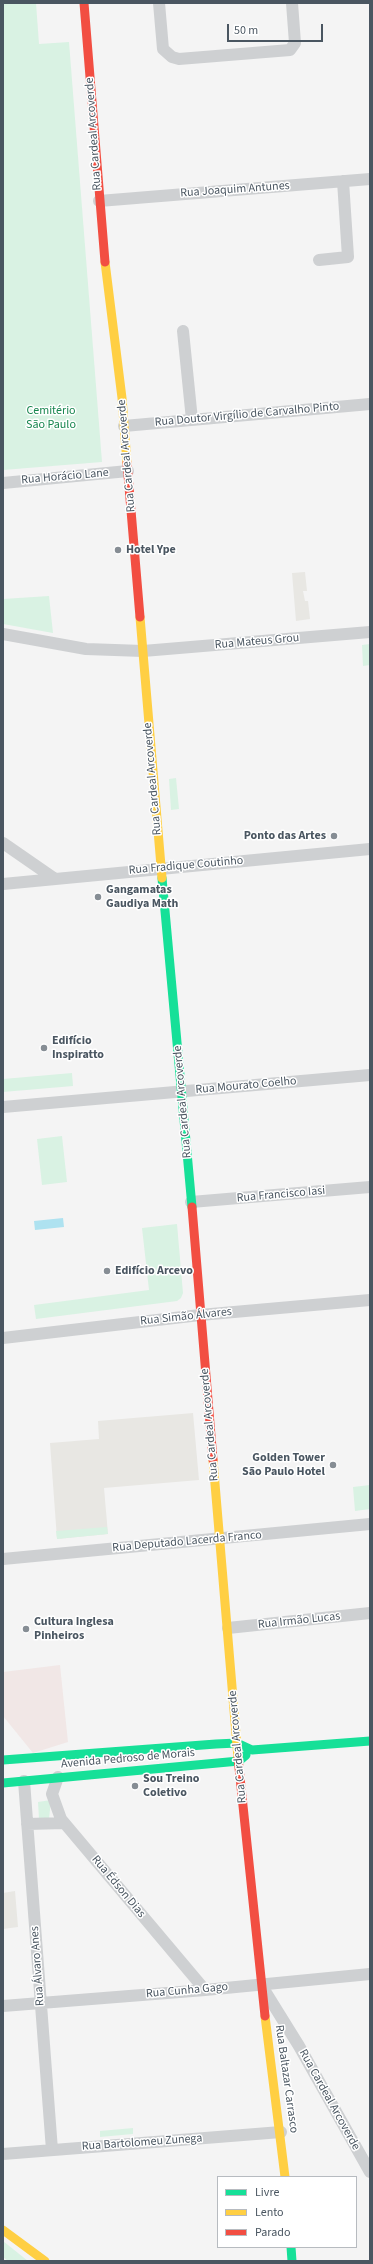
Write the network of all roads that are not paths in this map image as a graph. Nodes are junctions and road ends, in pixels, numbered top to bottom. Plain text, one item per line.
1 (84, 3) edge
2 (159, 3) edge
3 (292, 3) edge
4 (370, 179) edge
5 (343, 181) junction
6 (99, 200) junction
7 (319, 260) dead end
8 (183, 331) dead end
9 (370, 404) edge
10 (192, 420) junction
11 (124, 426) junction
12 (128, 471) junction
13 (3, 482) edge
14 (370, 632) edge
15 (3, 634) edge
16 (143, 651) junction
17 (3, 843) edge
18 (370, 849) edge
19 (161, 868) junction
20 (55, 879) junction
21 (3, 884) edge
22 (370, 1075) edge
23 (182, 1091) junction
24 (3, 1107) edge
25 (370, 1187) edge
26 (191, 1202) junction
27 (370, 1300) edge
28 (200, 1315) junction
29 (3, 1338) edge
30 (370, 1524) edge
31 (220, 1539) junction
32 (3, 1559) edge
33 (370, 1613) edge
34 (228, 1628) junction
35 (370, 1741) edge
36 (237, 1743) junction
37 (252, 1750) junction
38 (3, 1760) edge
39 (239, 1761) junction
40 (58, 1777) junction
41 (24, 1781) junction
42 (3, 1783) edge
43 (64, 1823) junction
44 (27, 1824) junction
45 (370, 1974) edge
46 (261, 1985) junction
47 (205, 1990) junction
48 (40, 2002) junction
49 (3, 2006) edge
50 (282, 2132) junction
51 (52, 2150) junction
52 (3, 2154) edge
53 (370, 2172) edge
54 (285, 2176) edge
55 (3, 2230) edge
56 (291, 2248) edge
57 (45, 2261) edge
58 (292, 2261) edge

1 - 6 main road, Rua Cardeal Arcoverde
2 - 3 street
4 - 5 street, Rua Joaquim Antunes
5 - 6 street, Rua Joaquim Antunes
5 - 7 street
6 - 11 main road, Rua Cardeal Arcoverde
8 - 10 street
9 - 10 street, Rua Doutor Virgílio de Carvalho Pinto
10 - 11 street, Rua Doutor Virgílio de Carvalho Pinto
11 - 12 main road, Rua Cardeal Arcoverde
12 - 13 street, Rua Horácio Lane
12 - 16 main road, Rua Cardeal Arcoverde
14 - 16 street, Rua Mateus Grou
15 - 16 street, Rua Mateus Grou
16 - 19 main road, Rua Cardeal Arcoverde
17 - 20 street
18 - 19 street, Rua Fradique Coutinho
19 - 20 street, Rua Fradique Coutinho
19 - 23 main road, Rua Cardeal Arcoverde
20 - 21 street, Rua Fradique Coutinho
22 - 23 street, Rua Mourato Coelho
23 - 24 street, Rua Mourato Coelho
23 - 26 main road, Rua Cardeal Arcoverde
25 - 26 street, Rua Francisco Iasi
26 - 28 main road, Rua Cardeal Arcoverde
27 - 28 street, Rua Simão Álvares
28 - 29 street, Rua Simão Álvares
28 - 31 main road, Rua Cardeal Arcoverde
30 - 31 street, Rua Deputado Lacerda Franco
31 - 32 street, Rua Deputado Lacerda Franco
31 - 34 main road, Rua Cardeal Arcoverde
33 - 34 street, Rua Irmão Lucas
34 - 36 main road, Rua Cardeal Arcoverde
35 - 37 main road, Avenida Pedroso de Morais
36 - 37 main road, Avenida Pedroso de Morais
36 - 38 main road, Avenida Pedroso de Morais
36 - 39 main road, Rua Cardeal Arcoverde
37 - 39 main road
39 - 40 main road, Avenida Pedroso de Morais
39 - 46 main road, Rua Cardeal Arcoverde
40 - 41 main road, Avenida Pedroso de Morais
40 - 43 street, Rua Édson Dias
41 - 42 main road, Avenida Pedroso de Morais
41 - 44 street, Rua Álvaro Anes
43 - 44 street
43 - 47 street, Rua Édson Dias
44 - 48 street, Rua Álvaro Anes
45 - 46 street, Rua Cunha Gago
46 - 47 street, Rua Cunha Gago
46 - 50 main road, Rua Baltazar Carrasco
46 - 53 street, Rua Cardeal Arcoverde
47 - 48 street, Rua Cunha Gago
48 - 49 street, Rua Cunha Gago
48 - 51 street, Rua Álvaro Anes
50 - 51 street, Rua Bartolomeu Zunega
50 - 54 main road, Rua Baltazar Carrasco
51 - 52 street, Rua Bartolomeu Zunega
55 - 57 main road
56 - 58 main road

